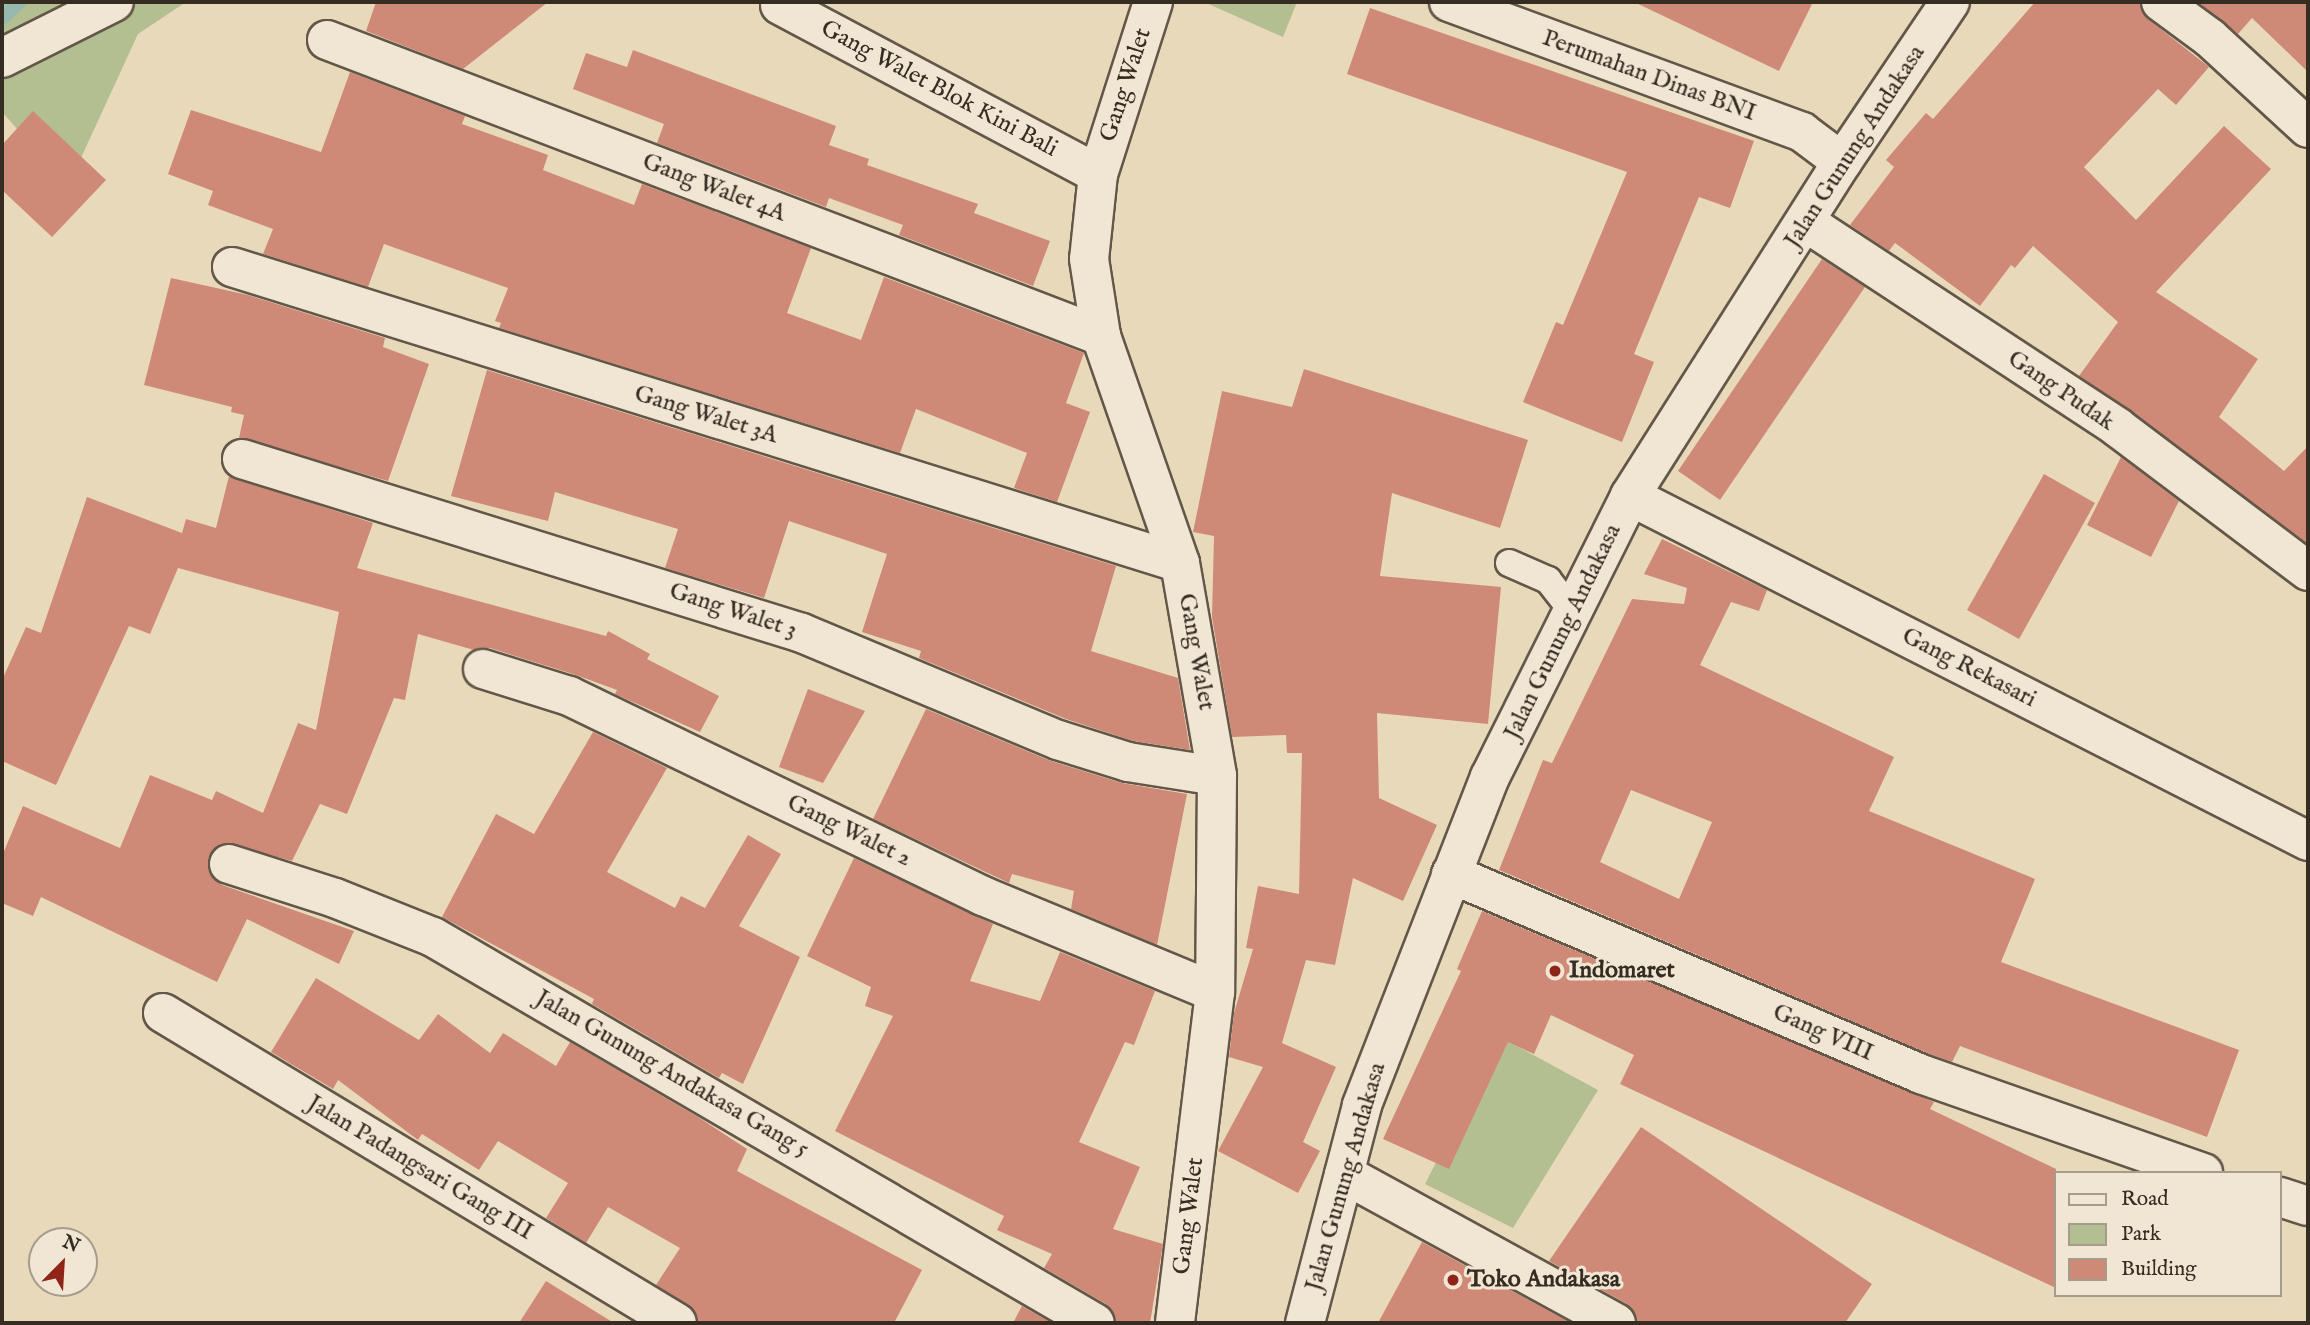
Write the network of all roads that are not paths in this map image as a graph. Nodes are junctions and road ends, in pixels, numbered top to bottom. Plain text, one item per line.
1 (114, 2) edge
2 (1153, 2) edge
3 (1449, 2) edge
4 (1950, 2) edge
5 (2161, 2) edge
6 (780, 5) dead end
7 (327, 40) dead end
8 (2, 58) edge
9 (2308, 128) edge
10 (1842, 162) junction
11 (1098, 174) junction
12 (1807, 223) junction
13 (232, 267) dead end
14 (1101, 336) junction
15 (242, 458) dead end
16 (1630, 496) junction
17 (1180, 563) junction
18 (1509, 563) dead end
19 (2308, 571) edge
20 (1573, 612) junction
21 (483, 669) dead end
22 (1217, 776) junction
23 (2308, 841) edge
24 (229, 864) dead end
25 (1451, 874) junction
26 (1215, 992) junction
27 (163, 1013) dead end
28 (2197, 1171) edge
29 (1344, 1174) junction
30 (2282, 1199) edge
31 (2308, 1206) edge
32 (677, 1323) edge
33 (1095, 1323) edge
34 (1175, 1323) edge
35 (1305, 1323) edge
36 (1616, 1323) edge

1 - 8 street
2 - 11 street, Gang Walet
3 - 10 street, Perumahan Dinas BNI
4 - 10 street, Jalan Gunung Andakasa
5 - 9 street
6 - 11 street, Gang Walet Blok Kini Bali
7 - 14 street, Gang Walet 4A
10 - 12 street, Jalan Gunung Andakasa
11 - 14 street, Gang Walet
12 - 16 street, Jalan Gunung Andakasa
12 - 19 street, Gang Pudak
13 - 17 street, Gang Walet 3A
14 - 17 street, Gang Walet
15 - 22 street, Gang Walet 3
16 - 20 street, Jalan Gunung Andakasa
16 - 23 street, Gang Rekasari
17 - 22 street, Gang Walet
18 - 20 lane
20 - 25 street, Jalan Gunung Andakasa
21 - 26 street, Gang Walet 2
22 - 26 street, Gang Walet
24 - 33 street, Jalan Gunung Andakasa Gang 5
25 - 28 street, Gang VIII
25 - 29 street, Jalan Gunung Andakasa
26 - 34 street, Gang Walet
27 - 32 street, Jalan Padangsari Gang III
29 - 35 street, Jalan Gunung Andakasa
29 - 36 street
30 - 31 street

